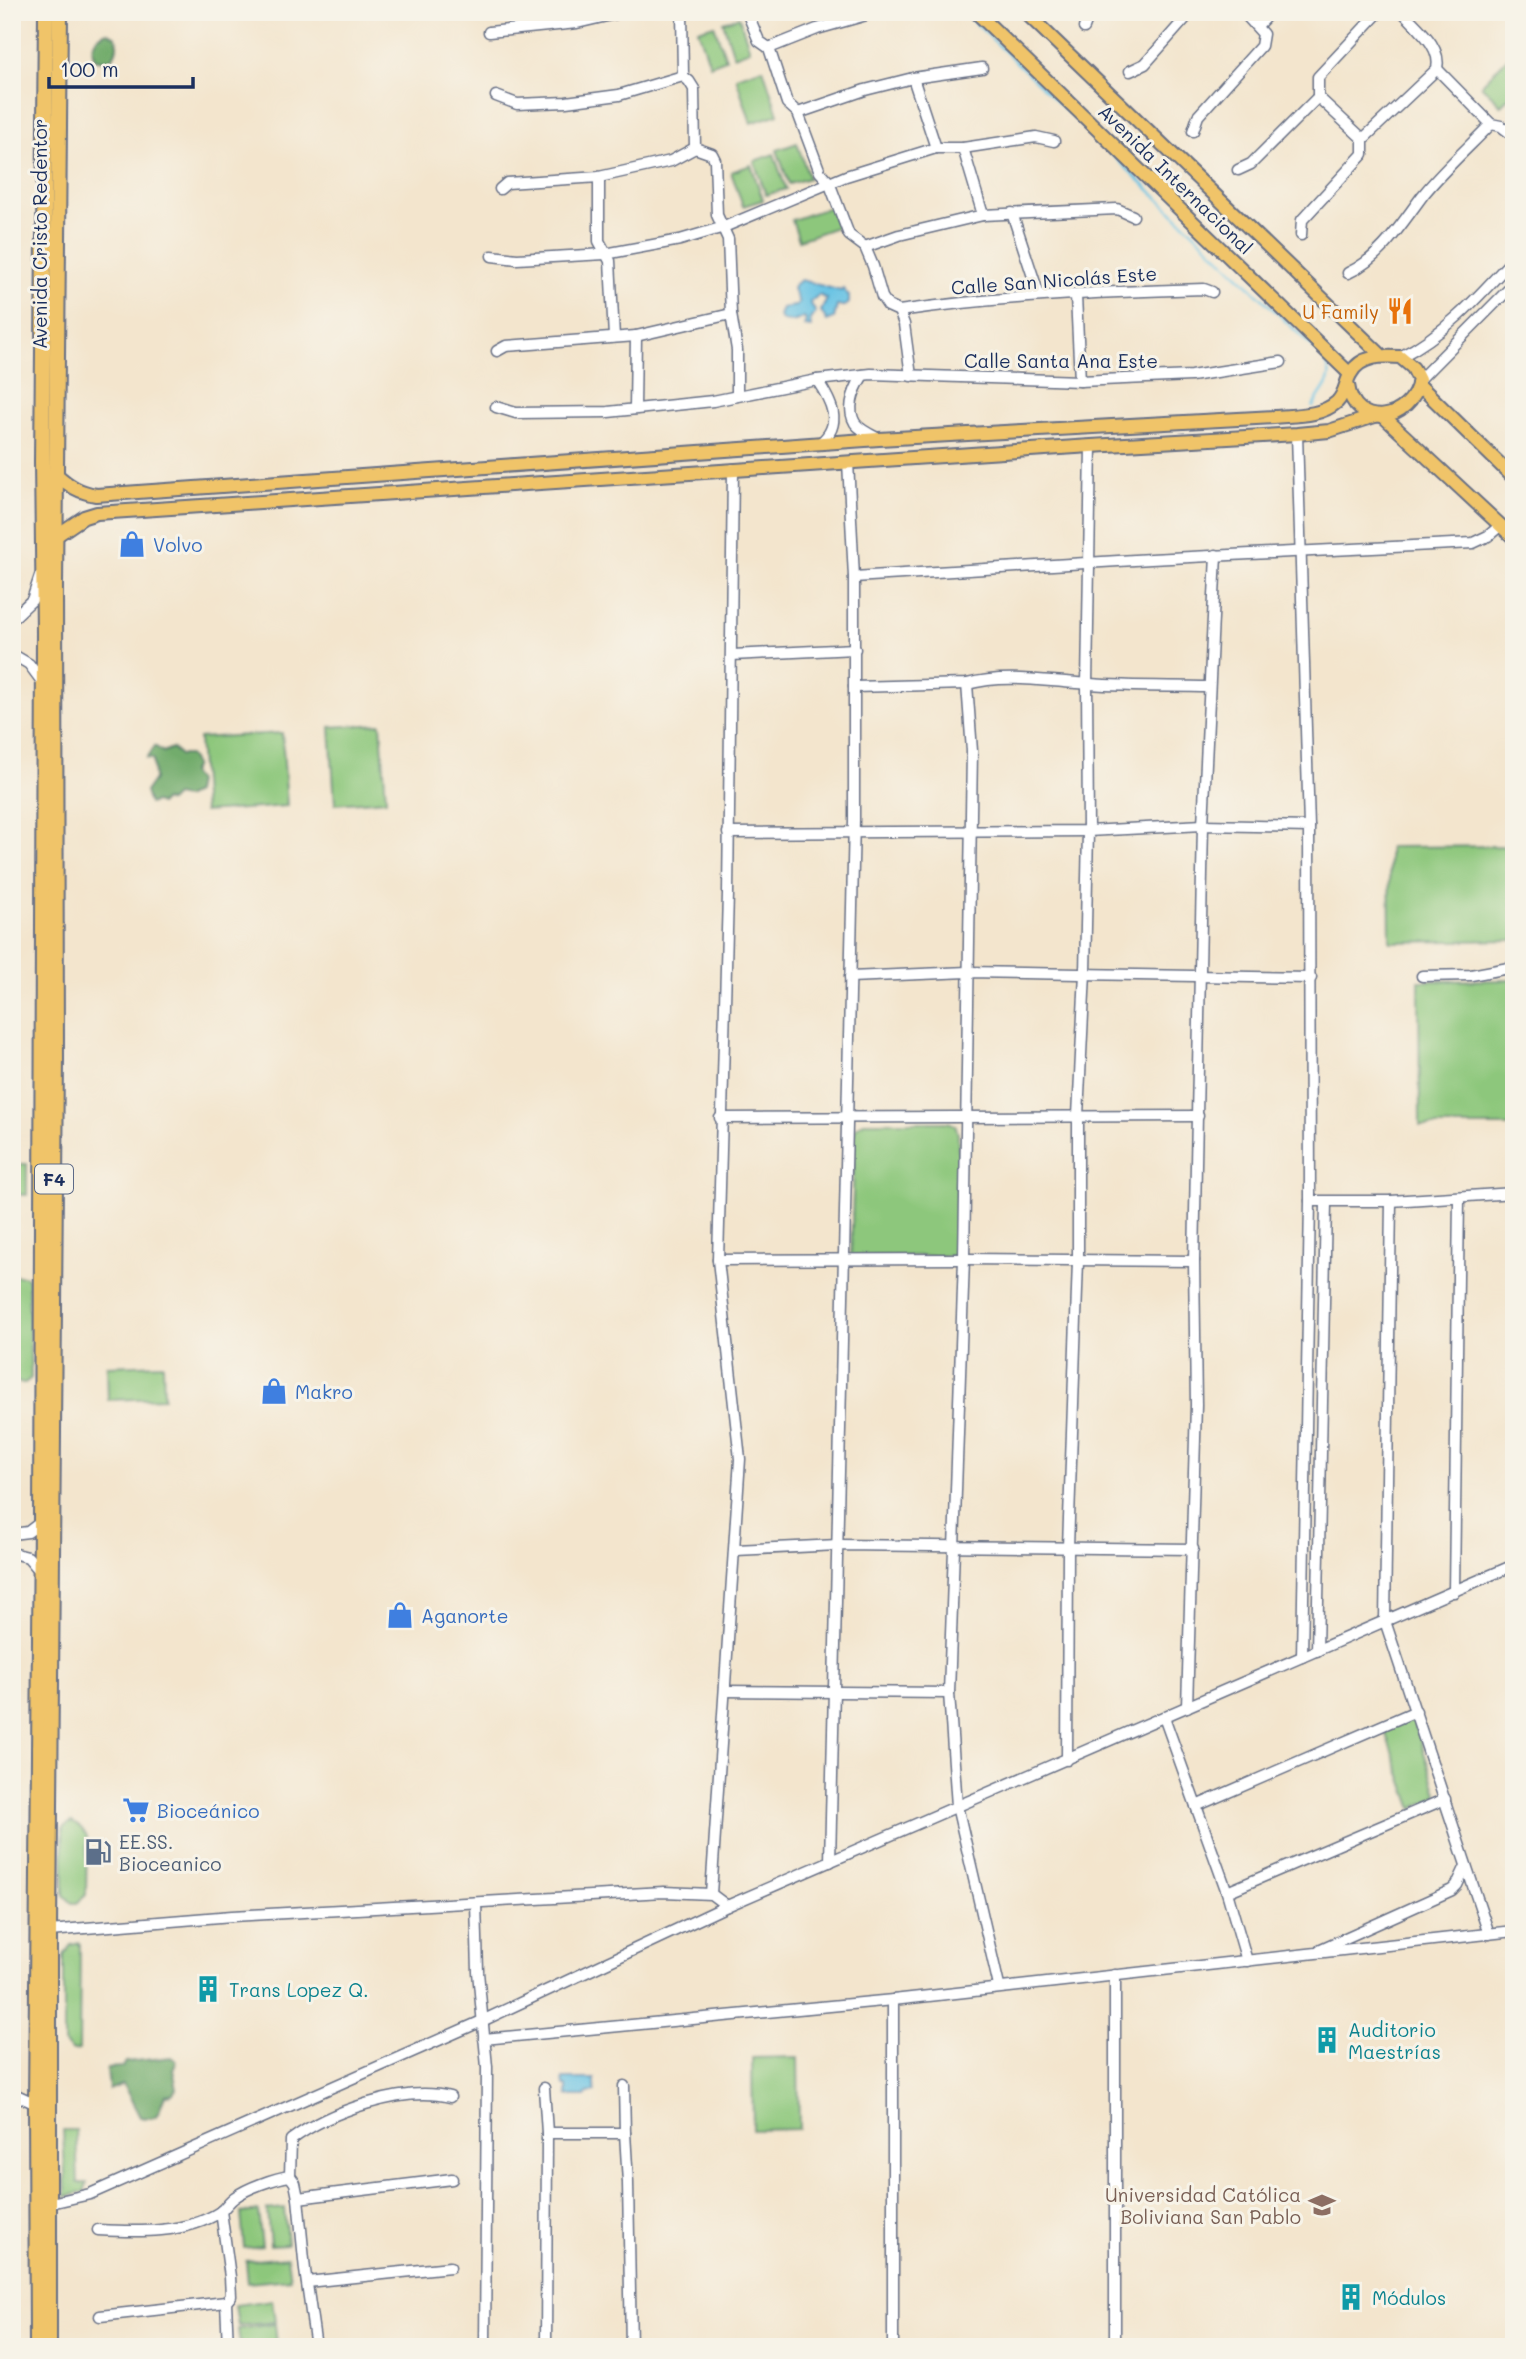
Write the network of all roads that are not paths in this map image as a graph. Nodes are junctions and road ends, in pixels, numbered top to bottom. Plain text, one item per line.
1 (46, 12) edge
2 (60, 12) edge
3 (624, 12) edge
4 (682, 12) edge
5 (747, 12) edge
6 (877, 12) edge
7 (976, 12) edge
8 (1025, 12) edge
9 (1090, 12) edge
10 (1191, 12) edge
11 (1242, 12) edge
12 (1270, 12) edge
13 (1380, 12) edge
14 (1403, 12) edge
15 (1257, 26) junction
16 (1084, 28) dead end
17 (489, 32) dead end
18 (769, 48) junction
19 (982, 68) dead end
20 (1437, 69) junction
21 (1130, 71) dead end
22 (683, 76) junction
23 (914, 78) junction
24 (496, 96) dead end
25 (1318, 97) junction
26 (798, 113) junction
27 (1491, 124) junction
28 (1193, 131) dead end
29 (1514, 136) edge
30 (1363, 139) junction
31 (1054, 141) dead end
32 (695, 148) junction
33 (936, 148) junction
34 (962, 148) junction
35 (1238, 170) dead end
36 (599, 177) junction
37 (829, 182) junction
38 (500, 189) dead end
39 (1012, 214) junction
40 (983, 215) junction
41 (1133, 216) dead end
42 (724, 228) junction
43 (1301, 235) dead end
44 (865, 247) junction
45 (605, 254) junction
46 (492, 256) dead end
47 (1514, 258) edge
48 (1349, 272) dead end
49 (1514, 284) edge
50 (1483, 291) junction
51 (1212, 292) dead end
52 (1039, 295) junction
53 (1076, 296) junction
54 (1495, 303) junction
55 (898, 310) junction
56 (731, 314) junction
57 (636, 336) junction
58 (614, 337) junction
59 (497, 351) dead end
60 (1382, 356) junction
61 (1400, 357) junction
62 (1281, 362) dead end
63 (863, 375) junction
64 (911, 376) junction
65 (1349, 379) junction
66 (817, 380) junction
67 (1080, 381) junction
68 (1418, 382) junction
69 (737, 396) junction
70 (496, 407) dead end
71 (635, 409) junction
72 (1379, 416) junction
73 (1297, 434) junction
74 (942, 437) junction
75 (879, 439) junction
76 (820, 443) junction
77 (1091, 446) junction
78 (749, 448) junction
79 (942, 456) junction
80 (848, 462) junction
81 (749, 468) junction
82 (733, 469) junction
83 (463, 470) junction
84 (56, 474) junction
85 (1514, 478) edge
86 (466, 487) junction
87 (96, 495) junction
88 (97, 513) junction
89 (1501, 525) junction
90 (56, 536) junction
91 (1514, 538) edge
92 (1301, 552) junction
93 (1216, 555) junction
94 (1088, 564) junction
95 (43, 569) junction
96 (854, 577) junction
97 (12, 619) edge
98 (855, 649) junction
99 (12, 654) edge
100 (732, 655) junction
101 (43, 683) junction
102 (967, 684) junction
103 (1087, 684) junction
104 (854, 687) junction
105 (1208, 687) junction
106 (1203, 825) junction
107 (1309, 827) junction
108 (1088, 831) junction
109 (853, 832) junction
110 (971, 832) junction
111 (728, 833) junction
112 (1514, 967) edge
113 (968, 972) junction
114 (1085, 973) junction
115 (1200, 976) junction
116 (1422, 976) dead end
117 (850, 977) junction
118 (1311, 978) junction
119 (846, 1116) junction
120 (1078, 1116) junction
121 (1198, 1116) junction
122 (720, 1118) junction
123 (965, 1118) junction
124 (1514, 1193) edge
125 (1459, 1198) junction
126 (1310, 1201) junction
127 (1391, 1201) junction
128 (1326, 1202) junction
129 (845, 1258) junction
130 (964, 1259) junction
131 (718, 1260) junction
132 (1078, 1261) junction
133 (1194, 1261) junction
134 (41, 1522) junction
135 (12, 1534) edge
136 (838, 1545) junction
137 (953, 1547) junction
138 (1068, 1547) junction
139 (1193, 1549) junction
140 (736, 1550) junction
141 (12, 1553) edge
142 (1514, 1565) edge
143 (40, 1571) junction
144 (1454, 1592) junction
145 (1385, 1620) junction
146 (1317, 1651) junction
147 (1302, 1657) junction
148 (726, 1691) junction
149 (833, 1691) junction
150 (949, 1693) junction
151 (1187, 1707) junction
152 (1416, 1712) junction
153 (1164, 1717) junction
154 (1067, 1760) junction
155 (1445, 1799) junction
156 (957, 1806) junction
157 (1196, 1806) junction
158 (830, 1862) junction
159 (1466, 1866) junction
160 (1227, 1892) junction
161 (711, 1894) junction
162 (476, 1903) junction
163 (727, 1906) junction
164 (49, 1931) junction
165 (1514, 1931) edge
166 (1489, 1934) junction
167 (1311, 1953) junction
168 (1247, 1961) junction
169 (1115, 1975) junction
170 (999, 1986) junction
171 (893, 2000) junction
172 (482, 2021) junction
173 (484, 2039) junction
174 (624, 2086) dead end
175 (544, 2088) dead end
176 (12, 2093) edge
177 (450, 2097) dead end
178 (36, 2104) junction
179 (547, 2133) junction
180 (625, 2133) junction
181 (290, 2176) junction
182 (452, 2179) dead end
183 (298, 2198) junction
184 (51, 2203) junction
185 (221, 2211) junction
186 (98, 2231) dead end
187 (450, 2267) dead end
188 (307, 2282) junction
189 (226, 2302) junction
190 (100, 2316) dead end
191 (37, 2347) edge
192 (50, 2347) edge
193 (228, 2347) edge
194 (316, 2347) edge
195 (485, 2347) edge
196 (546, 2347) edge
197 (631, 2347) edge
198 (892, 2347) edge
199 (1115, 2347) edge

1 - 95 highway, Avenida Cristo Redentor / F4
2 - 84 highway, Avenida Cristo Redentor / F4
3 - 17 street
4 - 22 street
5 - 18 street
6 - 18 street
7 - 65 main road, Avenida Internacional
8 - 60 main road, Avenida Internacional
9 - 16 street
10 - 21 street
11 - 15 street
12 - 15 street
13 - 25 street
14 - 20 street
15 - 28 street
18 - 26 street
19 - 23 street
20 - 27 street
20 - 30 street
22 - 24 street
22 - 32 street
23 - 26 street
23 - 33 street
25 - 30 street
25 - 35 street
26 - 37 street
27 - 29 street
27 - 48 street
30 - 43 street
31 - 34 street
32 - 36 street
32 - 42 street
33 - 34 street
33 - 37 street
34 - 40 street
36 - 38 street
36 - 45 street
37 - 42 street
37 - 44 street
39 - 40 street
39 - 41 street
39 - 52 street
40 - 44 street
42 - 45 street
42 - 56 street
44 - 55 street
45 - 46 street
45 - 58 street
47 - 50 street
49 - 54 street
50 - 54 street
50 - 61 street
51 - 53 street, Calle San Nicolás Este
52 - 53 street, Calle San Nicolás Este
52 - 55 street, Calle San Nicolás Este
53 - 67 street
54 - 68 street
55 - 64 street
56 - 57 street
56 - 69 street
57 - 58 street
57 - 71 street
58 - 59 street
60 - 61 main road
60 - 65 main road
61 - 68 main road
62 - 67 street, Calle Santa Ana Este
63 - 64 street, Calle Santa Ana Este
63 - 66 street, Calle Santa Ana Este
63 - 75 street
64 - 67 street, Calle Santa Ana Este
65 - 72 main road
65 - 74 main road
66 - 69 street, Calle Santa Ana Este
66 - 76 street
68 - 72 main road
68 - 85 main road
69 - 71 street, Calle Santa Ana Este
70 - 71 street, Calle Santa Ana Este
72 - 73 main road
72 - 89 main road
73 - 77 main road
73 - 92 street
74 - 75 main road
74 - 79 main road
75 - 76 main road
76 - 78 main road
77 - 79 main road
77 - 94 street
78 - 81 main road
78 - 83 main road
79 - 80 main road
80 - 81 main road
80 - 96 street
81 - 82 main road
82 - 86 main road
82 - 100 street
83 - 86 main road
83 - 87 main road
84 - 87 main road
84 - 90 highway, Avenida Cristo Redentor / F4
86 - 88 main road
87 - 88 main road
88 - 90 main road
89 - 91 main road
89 - 92 street
90 - 164 highway, Avenida Cristo Redentor / F4
92 - 93 street
92 - 107 street
93 - 94 street
93 - 105 street
94 - 96 street
94 - 103 street
95 - 97 street
95 - 101 highway, Avenida Cristo Redentor / F4
96 - 98 street
98 - 100 street
98 - 104 street
99 - 101 street
100 - 111 street
101 - 134 highway, Avenida Cristo Redentor / F4
102 - 103 street
102 - 104 street
102 - 110 street
103 - 105 street
103 - 108 street
104 - 109 street
105 - 106 street
106 - 107 street
106 - 108 street
106 - 115 street
107 - 118 street
108 - 110 street
108 - 114 street
109 - 110 street
109 - 111 street
109 - 117 street
110 - 113 street
111 - 122 street
112 - 116 street
113 - 114 street
113 - 117 street
113 - 123 street
114 - 115 street
114 - 120 street
115 - 118 street
115 - 121 street
117 - 119 street
118 - 126 street
119 - 122 street
119 - 123 street
119 - 129 street
120 - 121 street
120 - 123 street
120 - 132 street
121 - 133 street
122 - 131 street
123 - 130 street
124 - 125 street
125 - 127 street
125 - 144 street
126 - 128 street
126 - 147 street
127 - 128 street
127 - 145 street
128 - 146 street
129 - 130 street
129 - 131 street
129 - 136 street
130 - 132 street
130 - 137 street
131 - 140 street
132 - 133 street
132 - 138 street
133 - 139 street
134 - 135 street
134 - 143 highway, Avenida Cristo Redentor / F4
136 - 137 street
136 - 140 street
136 - 149 street
137 - 138 street
137 - 150 street
138 - 139 street
138 - 154 street
139 - 151 street
140 - 148 street
141 - 143 street
142 - 144 street
143 - 178 highway, Avenida Cristo Redentor / F4
144 - 145 street
145 - 146 street
145 - 152 street
146 - 147 street
147 - 151 street
148 - 149 street
148 - 161 street
149 - 150 street
149 - 158 street
150 - 156 street
151 - 153 street
152 - 155 street
152 - 157 street
153 - 154 street
153 - 157 street
154 - 156 street
155 - 159 street
155 - 160 street
156 - 158 street
156 - 170 street
157 - 160 street
158 - 163 street
159 - 166 street
159 - 167 street
160 - 168 street
161 - 162 street
161 - 163 street
162 - 164 street
162 - 172 street
163 - 172 street
164 - 184 highway, Avenida Cristo Redentor / F4
165 - 166 street
166 - 167 street
167 - 168 street
168 - 169 street
169 - 170 street
169 - 199 street
170 - 171 street
171 - 173 street
171 - 198 street
172 - 173 street
172 - 184 street
173 - 195 street
174 - 180 street
175 - 179 street
176 - 178 street
177 - 181 street
178 - 191 highway, Avenida Cristo Redentor / F4
179 - 180 street
179 - 196 street
180 - 197 street
181 - 183 street
181 - 185 street
182 - 183 street
183 - 188 street
184 - 192 highway, Avenida Cristo Redentor / F4
185 - 186 street
185 - 189 street
187 - 188 street
188 - 194 street
189 - 190 street
189 - 193 street

